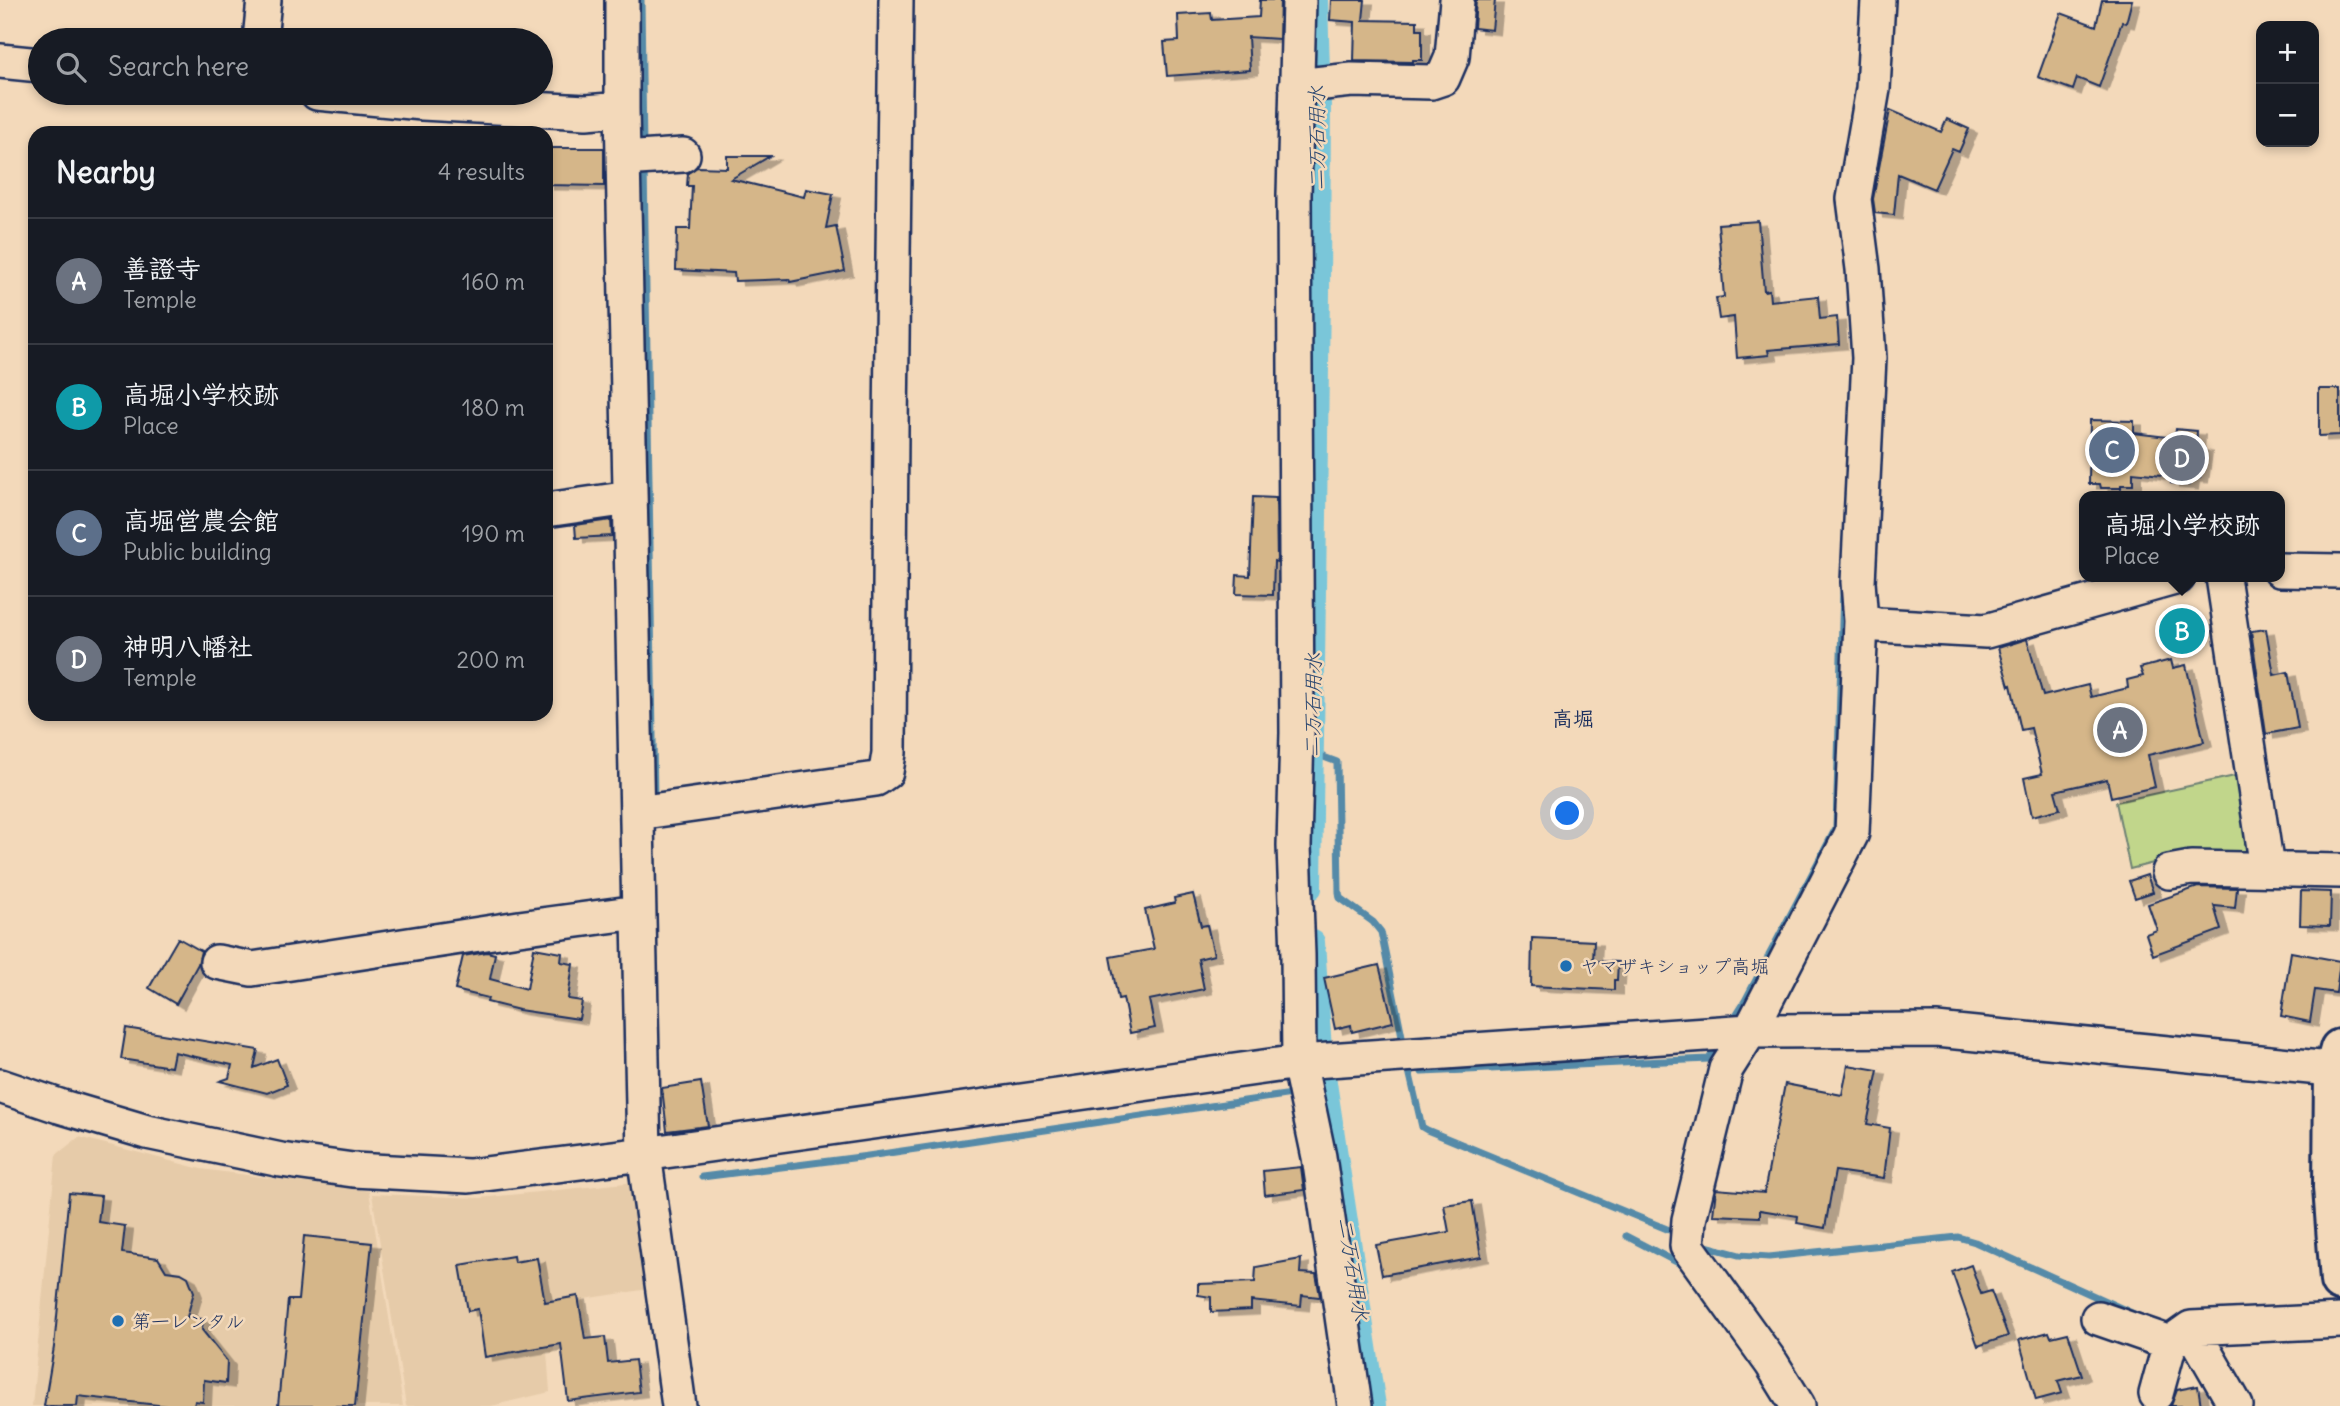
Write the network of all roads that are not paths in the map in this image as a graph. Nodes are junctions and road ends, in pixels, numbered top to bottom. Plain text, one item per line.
1 (264, 0) edge
2 (622, 0) edge
3 (896, 0) edge
4 (1299, 0) edge
5 (1457, 0) edge
6 (1878, 0) edge
7 (261, 28) edge
8 (0, 61) edge
9 (28, 64) edge
10 (1296, 86) junction
11 (454, 105) edge
12 (622, 109) junction
13 (683, 155) dead end
14 (623, 159) junction
15 (630, 498) junction
16 (553, 509) edge
17 (2285, 570) edge
18 (2340, 571) edge
19 (2160, 582) edge
20 (2224, 582) edge
21 (1861, 621) junction
22 (637, 813) junction
23 (2267, 868) junction
24 (2340, 871) edge
25 (2169, 872) dead end
26 (638, 912) junction
27 (217, 962) dead end
28 (1750, 1031) junction
29 (1299, 1062) junction
30 (2338, 1063) edge
31 (0, 1086) edge
32 (643, 1154) junction
33 (2340, 1281) edge
34 (2098, 1318) dead end
35 (2340, 1321) edge
36 (2180, 1336) junction
37 (2156, 1394) dead end
38 (679, 1406) edge
39 (1354, 1406) edge
40 (1798, 1406) edge
41 (2235, 1406) edge

1 - 7 street
2 - 12 street
3 - 22 street
4 - 10 street
5 - 10 street
6 - 21 street
8 - 9 street
10 - 29 street
11 - 12 street
12 - 14 street
13 - 14 street
14 - 15 street
15 - 16 street
15 - 22 street
17 - 18 street
19 - 21 street
20 - 23 street
21 - 28 street
22 - 26 street
23 - 24 street
23 - 25 street
26 - 27 street
26 - 32 street
28 - 29 street
28 - 30 street
28 - 40 street
29 - 32 street
29 - 39 street
30 - 33 main road
31 - 32 street
32 - 38 street
34 - 36 street
35 - 36 street
36 - 37 street
36 - 41 street

